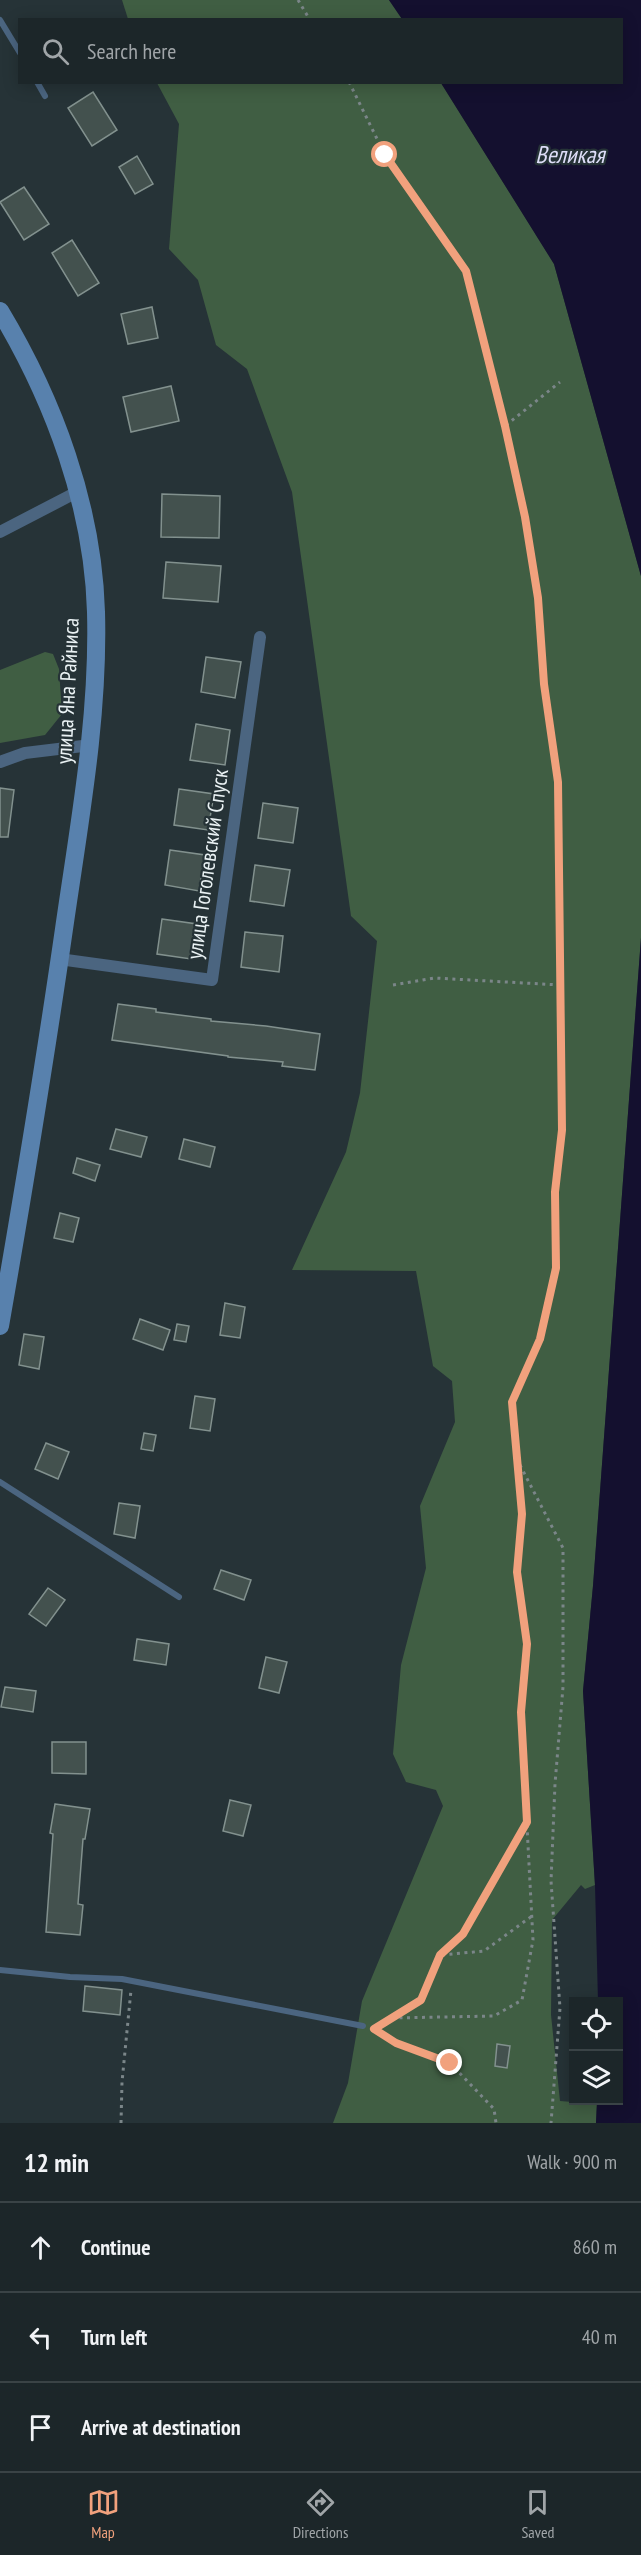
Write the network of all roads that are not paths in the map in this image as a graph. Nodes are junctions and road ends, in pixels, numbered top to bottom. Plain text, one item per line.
1 (0, 20) edge
2 (18, 50) edge
3 (38, 84) edge
4 (45, 96) dead end
5 (0, 311) edge
6 (77, 492) junction
7 (0, 532) edge
8 (260, 637) dead end
9 (91, 744) junction
10 (0, 762) edge
11 (59, 960) junction
12 (0, 1326) edge
13 (0, 1482) edge
14 (179, 1597) dead end
15 (0, 1970) edge
16 (363, 2026) road end

1 - 2 lane
3 - 4 lane
5 - 6 street, улица Яна Райниса
6 - 7 street
6 - 9 street, улица Яна Райниса
8 - 11 street, улица Гоголевский Спуск
9 - 10 street
9 - 11 street, улица Яна Райниса
11 - 12 street, улица Яна Райниса
13 - 14 lane
15 - 16 lane

